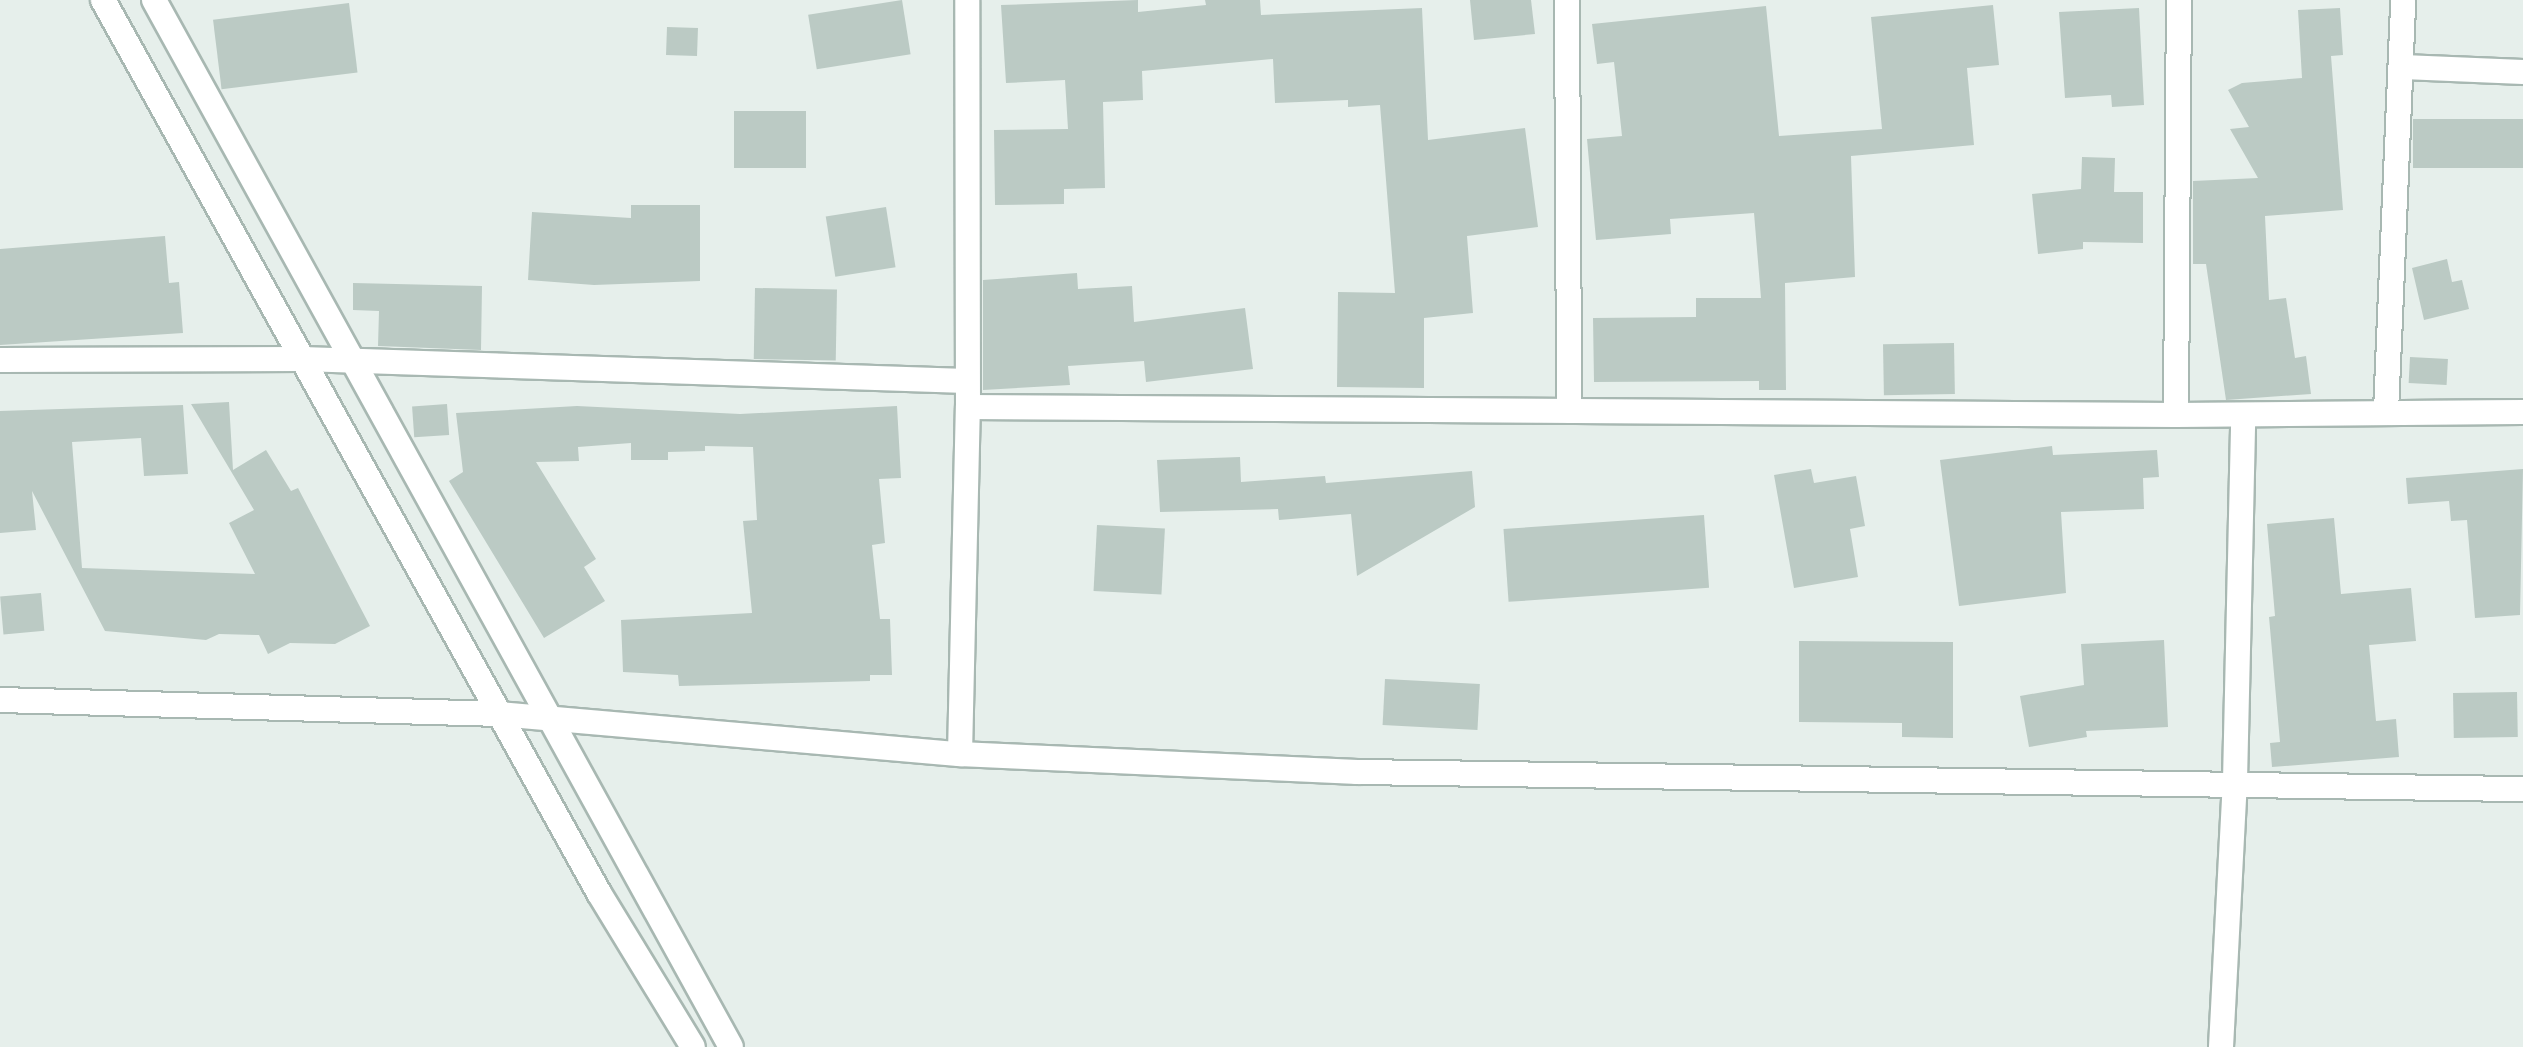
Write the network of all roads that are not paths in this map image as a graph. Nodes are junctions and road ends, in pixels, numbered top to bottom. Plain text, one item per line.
1 (103, 0) edge
2 (154, 0) edge
3 (967, 0) edge
4 (1567, 0) edge
5 (2179, 0) edge
6 (2403, 0) edge
7 (2403, 67) junction
8 (2523, 72) edge
9 (302, 359) junction
10 (0, 360) edge
11 (352, 361) junction
12 (967, 381) junction
13 (968, 407) junction
14 (1569, 411) junction
15 (2386, 412) junction
16 (2523, 412) edge
17 (2176, 415) junction
18 (2243, 415) junction
19 (0, 700) edge
20 (499, 714) junction
21 (551, 721) junction
22 (960, 754) junction
23 (2235, 781) junction
24 (2523, 789) edge
25 (693, 1047) edge
26 (731, 1047) edge
27 (2221, 1047) edge

1 - 9 street
2 - 11 street
3 - 12 street
4 - 14 street
5 - 17 street
6 - 7 street
7 - 8 street
7 - 15 street
9 - 10 street
9 - 11 street
9 - 20 street
11 - 12 street
11 - 21 street
12 - 13 street
13 - 14 street
13 - 22 street
14 - 17 street
15 - 16 street
15 - 18 street
17 - 18 street
18 - 23 street
19 - 20 street
20 - 21 street
20 - 25 street
21 - 22 street
21 - 26 street
22 - 23 street
23 - 24 street
23 - 27 street

